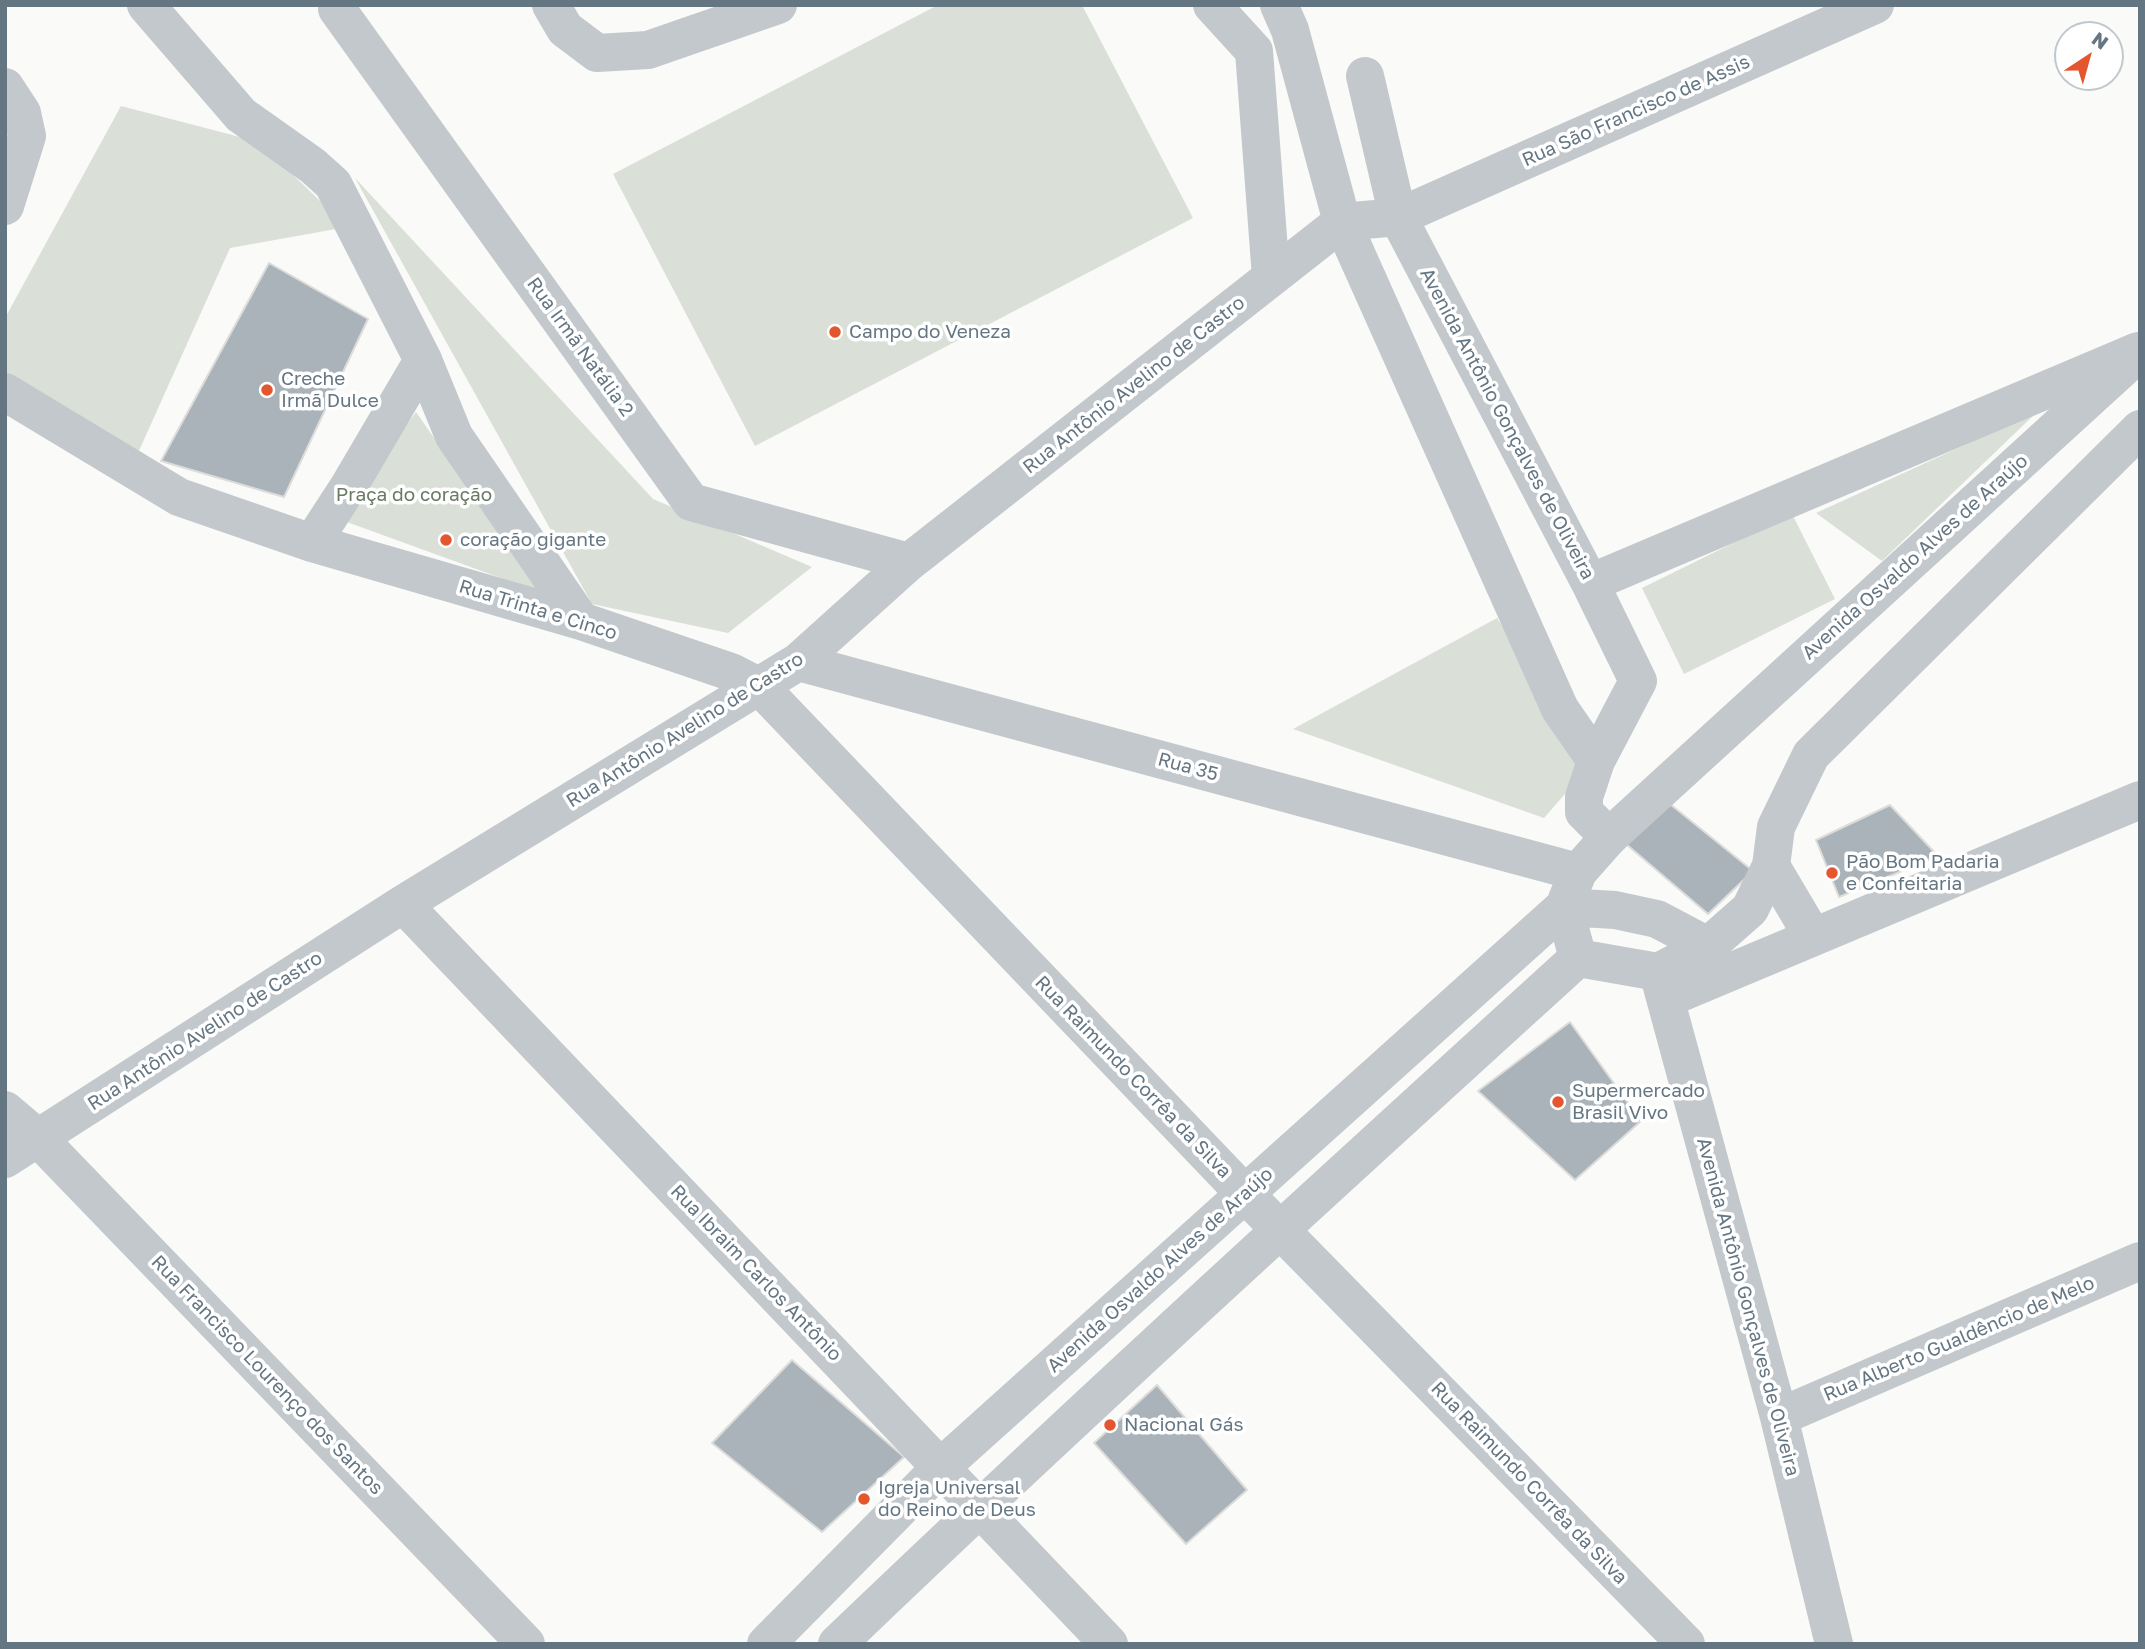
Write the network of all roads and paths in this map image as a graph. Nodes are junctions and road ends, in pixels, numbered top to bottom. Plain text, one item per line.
1 (146, 5) edge
2 (551, 5) edge
3 (778, 5) edge
4 (1212, 5) edge
5 (1279, 5) edge
6 (1875, 5) edge
7 (337, 9) dead end
8 (1365, 76) dead end
9 (5, 88) edge
10 (5, 206) edge
11 (1398, 217) junction
12 (1342, 222) junction
13 (1271, 277) junction
14 (2140, 351) edge
15 (423, 360) junction
16 (5, 392) edge
17 (2140, 429) edge
18 (312, 543) junction
19 (909, 562) junction
20 (1590, 583) junction
21 (581, 621) junction
22 (798, 662) junction
23 (760, 687) junction
24 (1596, 761) junction
25 (2140, 800) edge
26 (1609, 837) junction
27 (1771, 866) junction
28 (1578, 872) junction
29 (403, 904) junction
30 (1564, 907) junction
31 (1813, 937) junction
32 (1708, 946) junction
33 (1578, 958) junction
34 (1662, 986) junction
35 (5, 1110) edge
36 (38, 1138) junction
37 (5, 1158) edge
38 (1244, 1193) junction
39 (1280, 1229) junction
40 (2140, 1261) edge
41 (1779, 1417) junction
42 (942, 1467) junction
43 (980, 1507) junction
44 (526, 1644) edge
45 (766, 1644) edge
46 (837, 1644) edge
47 (1109, 1644) edge
48 (1686, 1644) edge
49 (1835, 1644) edge

1 - 15 street
2 - 3 street
4 - 13 street
5 - 12 street
6 - 11 street, Rua São Francisco de Assis
7 - 19 street, Rua Irmã Natália 2
8 - 11 street, Avenida Antônio Gonçalves de Oliveira
9 - 10 street
11 - 12 street
11 - 20 street, Avenida Antônio Gonçalves de Oliveira
12 - 13 street, Rua Antônio Avelino de Castro
12 - 24 street
13 - 19 street, Rua Antônio Avelino de Castro
14 - 20 street, Avenida Osvaldo Alves de Araújo
14 - 26 street, Avenida Osvaldo Alves de Araújo
15 - 18 street
15 - 21 street
16 - 18 street, Rua Trinta e Cinco
17 - 27 street
18 - 21 street, Rua Trinta e Cinco
19 - 22 street, Rua Antônio Avelino de Castro
20 - 24 street, Avenida Antônio Gonçalves de Oliveira
21 - 23 street, Rua Trinta e Cinco
22 - 23 street, Rua Antônio Avelino de Castro
22 - 28 street, Rua 35
23 - 29 street, Rua Antônio Avelino de Castro
23 - 38 street, Rua Raimundo Corrêa da Silva
24 - 26 street
25 - 31 street
26 - 28 street, Avenida Osvaldo Alves de Araújo
27 - 31 street
27 - 32 street
28 - 30 street, Avenida Osvaldo Alves de Araújo
29 - 36 street, Rua Antônio Avelino de Castro
29 - 42 street, Rua Ibraim Carlos Antônio
30 - 32 street
30 - 33 street
30 - 38 street, Avenida Osvaldo Alves de Araújo
31 - 34 street
32 - 34 street
33 - 34 street
33 - 39 street
34 - 41 street, Avenida Antônio Gonçalves de Oliveira
35 - 36 street, Rua Francisco Lourenço dos Santos
36 - 37 street, Rua Antônio Avelino de Castro
36 - 44 street, Rua Francisco Lourenço dos Santos
38 - 39 street, Rua Raimundo Corrêa da Silva
38 - 42 street, Avenida Osvaldo Alves de Araújo
39 - 43 street
39 - 48 street, Rua Raimundo Corrêa da Silva
40 - 41 street, Rua Alberto Gualdêncio de Melo
41 - 49 street, Avenida Antônio Gonçalves de Oliveira
42 - 43 street, Rua Ibraim Carlos Antônio
42 - 45 street, Avenida Osvaldo Alves de Araújo
43 - 46 street
43 - 47 street, Rua Ibraim Carlos Antônio

